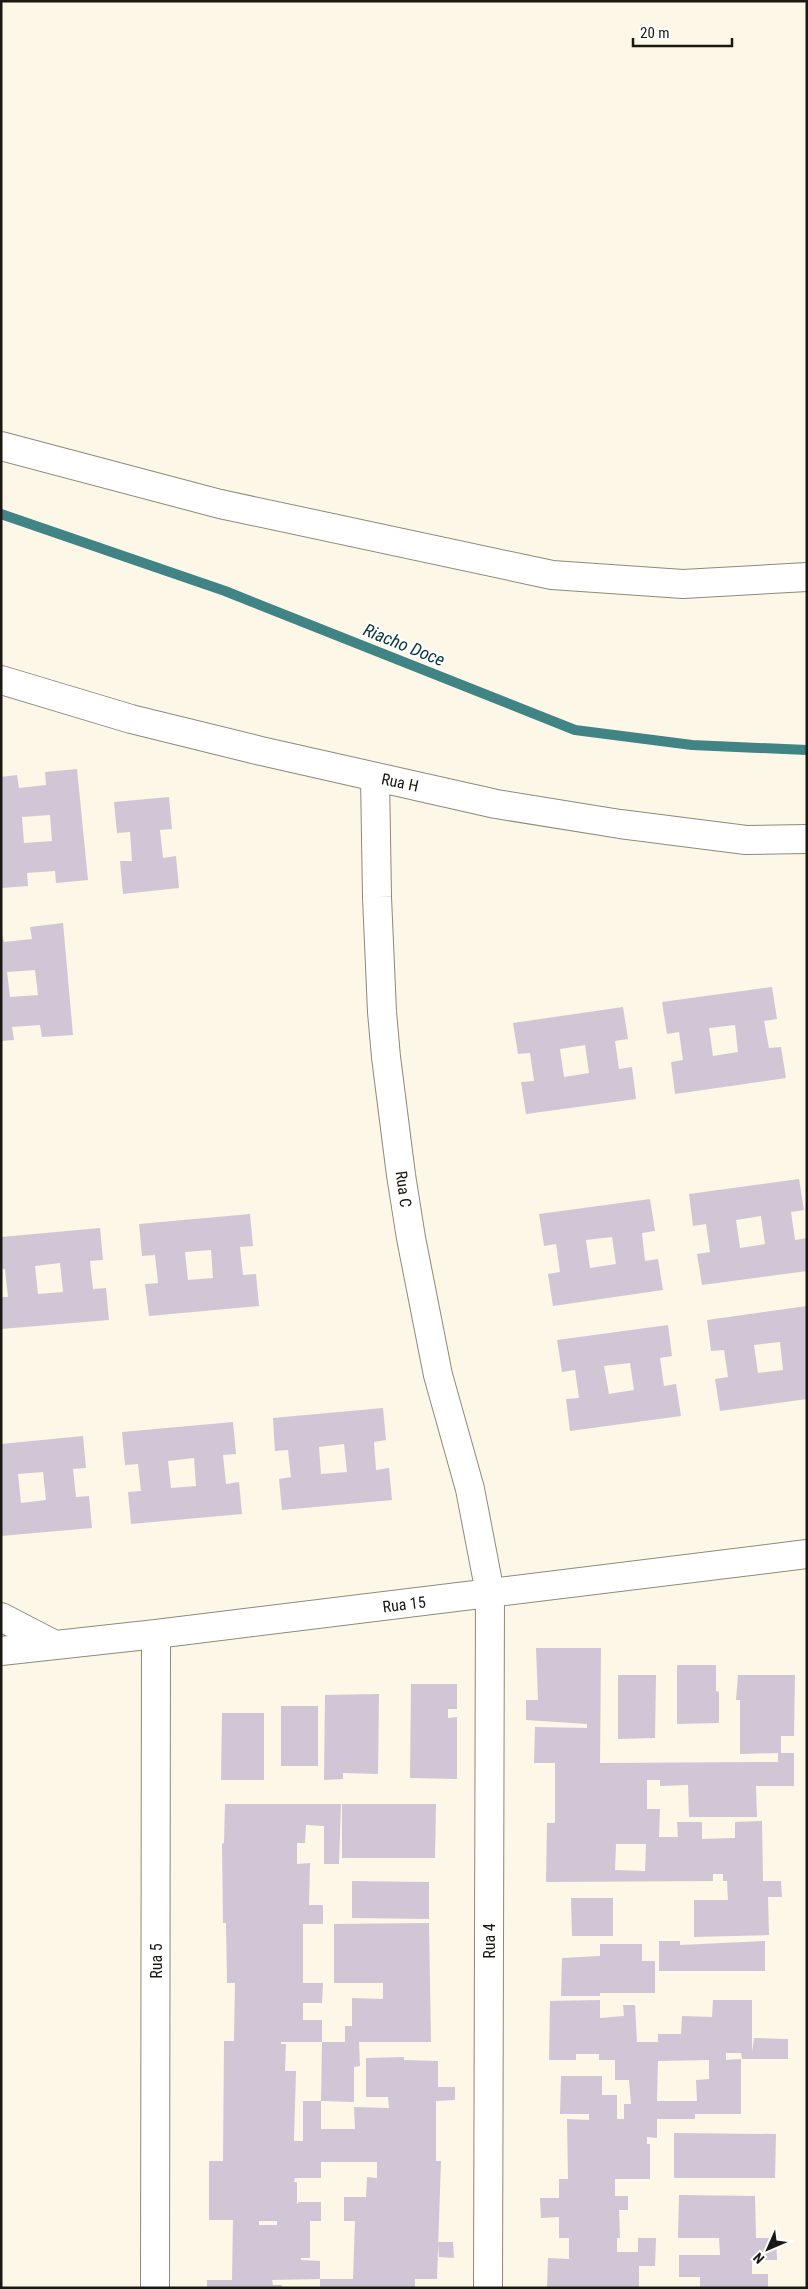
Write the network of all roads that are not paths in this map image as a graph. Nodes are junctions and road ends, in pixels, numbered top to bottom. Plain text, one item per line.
1 (1, 446) edge
2 (807, 577) edge
3 (1, 680) edge
4 (375, 777) junction
5 (807, 840) edge
6 (807, 1554) edge
7 (490, 1593) junction
8 (1, 1617) edge
9 (156, 1634) junction
10 (53, 1644) junction
11 (1, 1650) edge
12 (155, 2288) edge
13 (488, 2288) edge

1 - 2 street
3 - 4 street, Rua H
4 - 5 street, Rua H
4 - 7 street, Rua C
6 - 7 street, Rua 15
7 - 9 street, Rua 15
7 - 13 street, Rua 4
8 - 10 street
9 - 10 street, Rua 15
9 - 12 street, Rua 5
10 - 11 street, Rua 15

